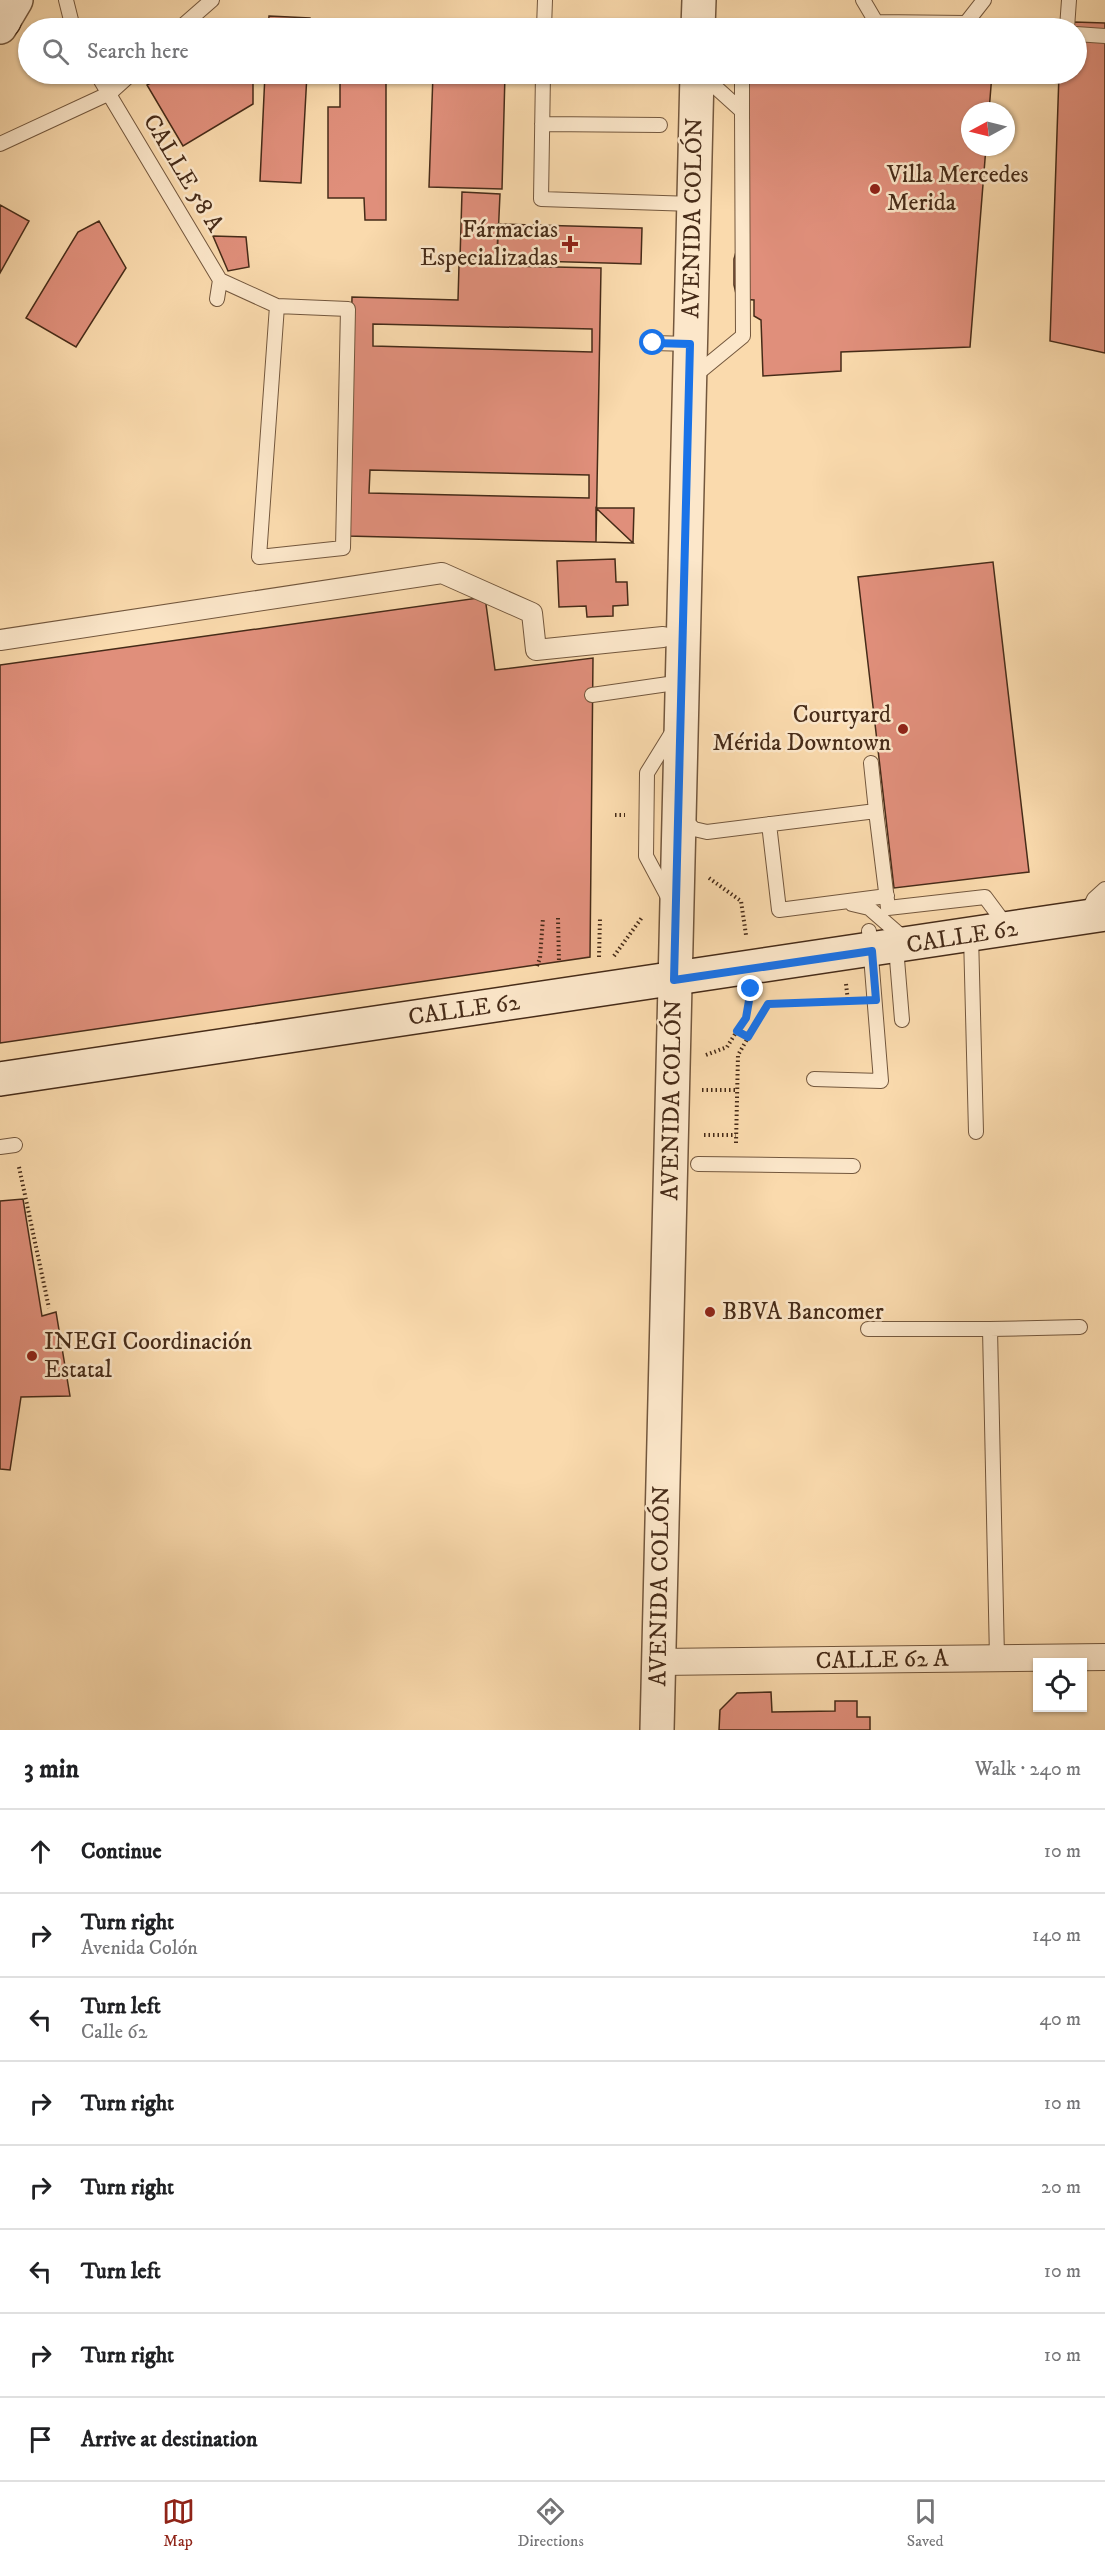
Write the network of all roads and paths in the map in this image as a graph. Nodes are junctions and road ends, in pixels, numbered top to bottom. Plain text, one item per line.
1 (66, 0) edge
2 (212, 0) edge
3 (545, 0) edge
4 (699, 0) edge
5 (863, 0) edge
6 (984, 0) edge
7 (1069, 0) edge
8 (70, 18) edge
9 (191, 18) edge
10 (544, 18) edge
11 (698, 18) edge
12 (874, 18) edge
13 (970, 18) edge
14 (1068, 18) edge
15 (1087, 35) edge
16 (1105, 36) edge
17 (104, 84) edge
18 (120, 84) edge
19 (543, 84) edge
20 (699, 84) edge
21 (711, 84) edge
22 (742, 84) edge
23 (110, 93) junction
24 (742, 111) junction
25 (542, 124) junction
26 (660, 125) dead end
27 (0, 144) edge
28 (693, 204) junction
29 (220, 280) junction
30 (217, 298) dead end
31 (277, 306) junction
32 (653, 343) dead end
33 (690, 344) junction
34 (689, 381) junction
35 (663, 637) dead end
36 (0, 640) edge
37 (682, 682) junction
38 (592, 695) dead end
39 (681, 719) junction
40 (871, 764) dead end
41 (876, 811) junction
42 (679, 814) junction
43 (769, 824) junction
44 (705, 875) dead end
45 (1105, 889) edge
46 (887, 896) junction
47 (844, 902) junction
48 (661, 912) junction
49 (1095, 916) edge
50 (543, 918) dead end
51 (558, 918) dead end
52 (600, 918) dead end
53 (1009, 929) junction
54 (971, 935) junction
55 (747, 936) dead end
56 (887, 943) junction
57 (613, 957) dead end
58 (599, 967) dead end
59 (534, 970) dead end
60 (559, 973) dead end
61 (845, 976) dead end
62 (674, 980) junction
63 (751, 989) dead end
64 (876, 1000) junction
65 (848, 1001) junction
66 (902, 1020) dead end
67 (737, 1031) junction
68 (748, 1037) junction
69 (699, 1058) dead end
70 (0, 1079) edge
71 (814, 1079) dead end
72 (699, 1090) dead end
73 (737, 1090) junction
74 (976, 1132) dead end
75 (698, 1134) dead end
76 (736, 1136) junction
77 (15, 1145) joint
78 (0, 1147) edge
79 (698, 1164) dead end
80 (735, 1164) junction
81 (853, 1166) dead end
82 (49, 1308) dead end
83 (1080, 1327) dead end
84 (868, 1329) dead end
85 (990, 1329) junction
86 (1105, 1657) edge
87 (997, 1658) junction
88 (658, 1662) junction
89 (657, 1730) edge

1 - 8 lane
2 - 9 lane
3 - 10 lane
4 - 11 street
5 - 12 lane
6 - 13 lane
7 - 14 lane
15 - 16 lane
17 - 23 lane, CALLE 58 A
18 - 23 lane
19 - 25 lane
20 - 28 street, AVENIDA COLÓN
21 - 24 lane
22 - 24 lane
23 - 27 lane
23 - 29 lane, CALLE 58 A
24 - 34 lane
25 - 26 lane
25 - 28 lane
28 - 33 street, AVENIDA COLÓN
29 - 30 lane
29 - 31 lane
31 - 31 lane
32 - 33 lane
33 - 34 street, AVENIDA COLÓN
34 - 37 street, AVENIDA COLÓN
35 - 36 street
37 - 38 lane
37 - 39 street, AVENIDA COLÓN
39 - 42 street, AVENIDA COLÓN
39 - 48 lane
40 - 41 lane
41 - 43 lane
41 - 46 lane
42 - 43 lane
42 - 48 street, AVENIDA COLÓN
43 - 47 lane
44 - 55 path
45 - 49 lane
46 - 47 lane
46 - 53 lane
47 - 56 lane
48 - 57 path
48 - 62 street, AVENIDA COLÓN
49 - 53 street, CALLE 62
50 - 59 path
51 - 60 path
52 - 58 path
53 - 54 street, CALLE 62
54 - 56 street, CALLE 62
54 - 74 lane
56 - 62 street, CALLE 62
56 - 64 lane
56 - 66 lane
61 - 65 path
62 - 70 street, CALLE 62
62 - 88 street, AVENIDA COLÓN
63 - 67 path
64 - 65 path
64 - 71 lane
65 - 68 path
67 - 68 path
67 - 69 path
68 - 73 path
72 - 73 path
73 - 76 path
75 - 76 path
76 - 80 path
77 - 78 lane
77 - 82 path
79 - 80 lane
80 - 81 lane
83 - 85 lane
84 - 85 lane
85 - 87 lane
86 - 87 street, CALLE 62 A
87 - 88 street, CALLE 62 A
88 - 89 street, AVENIDA COLÓN

